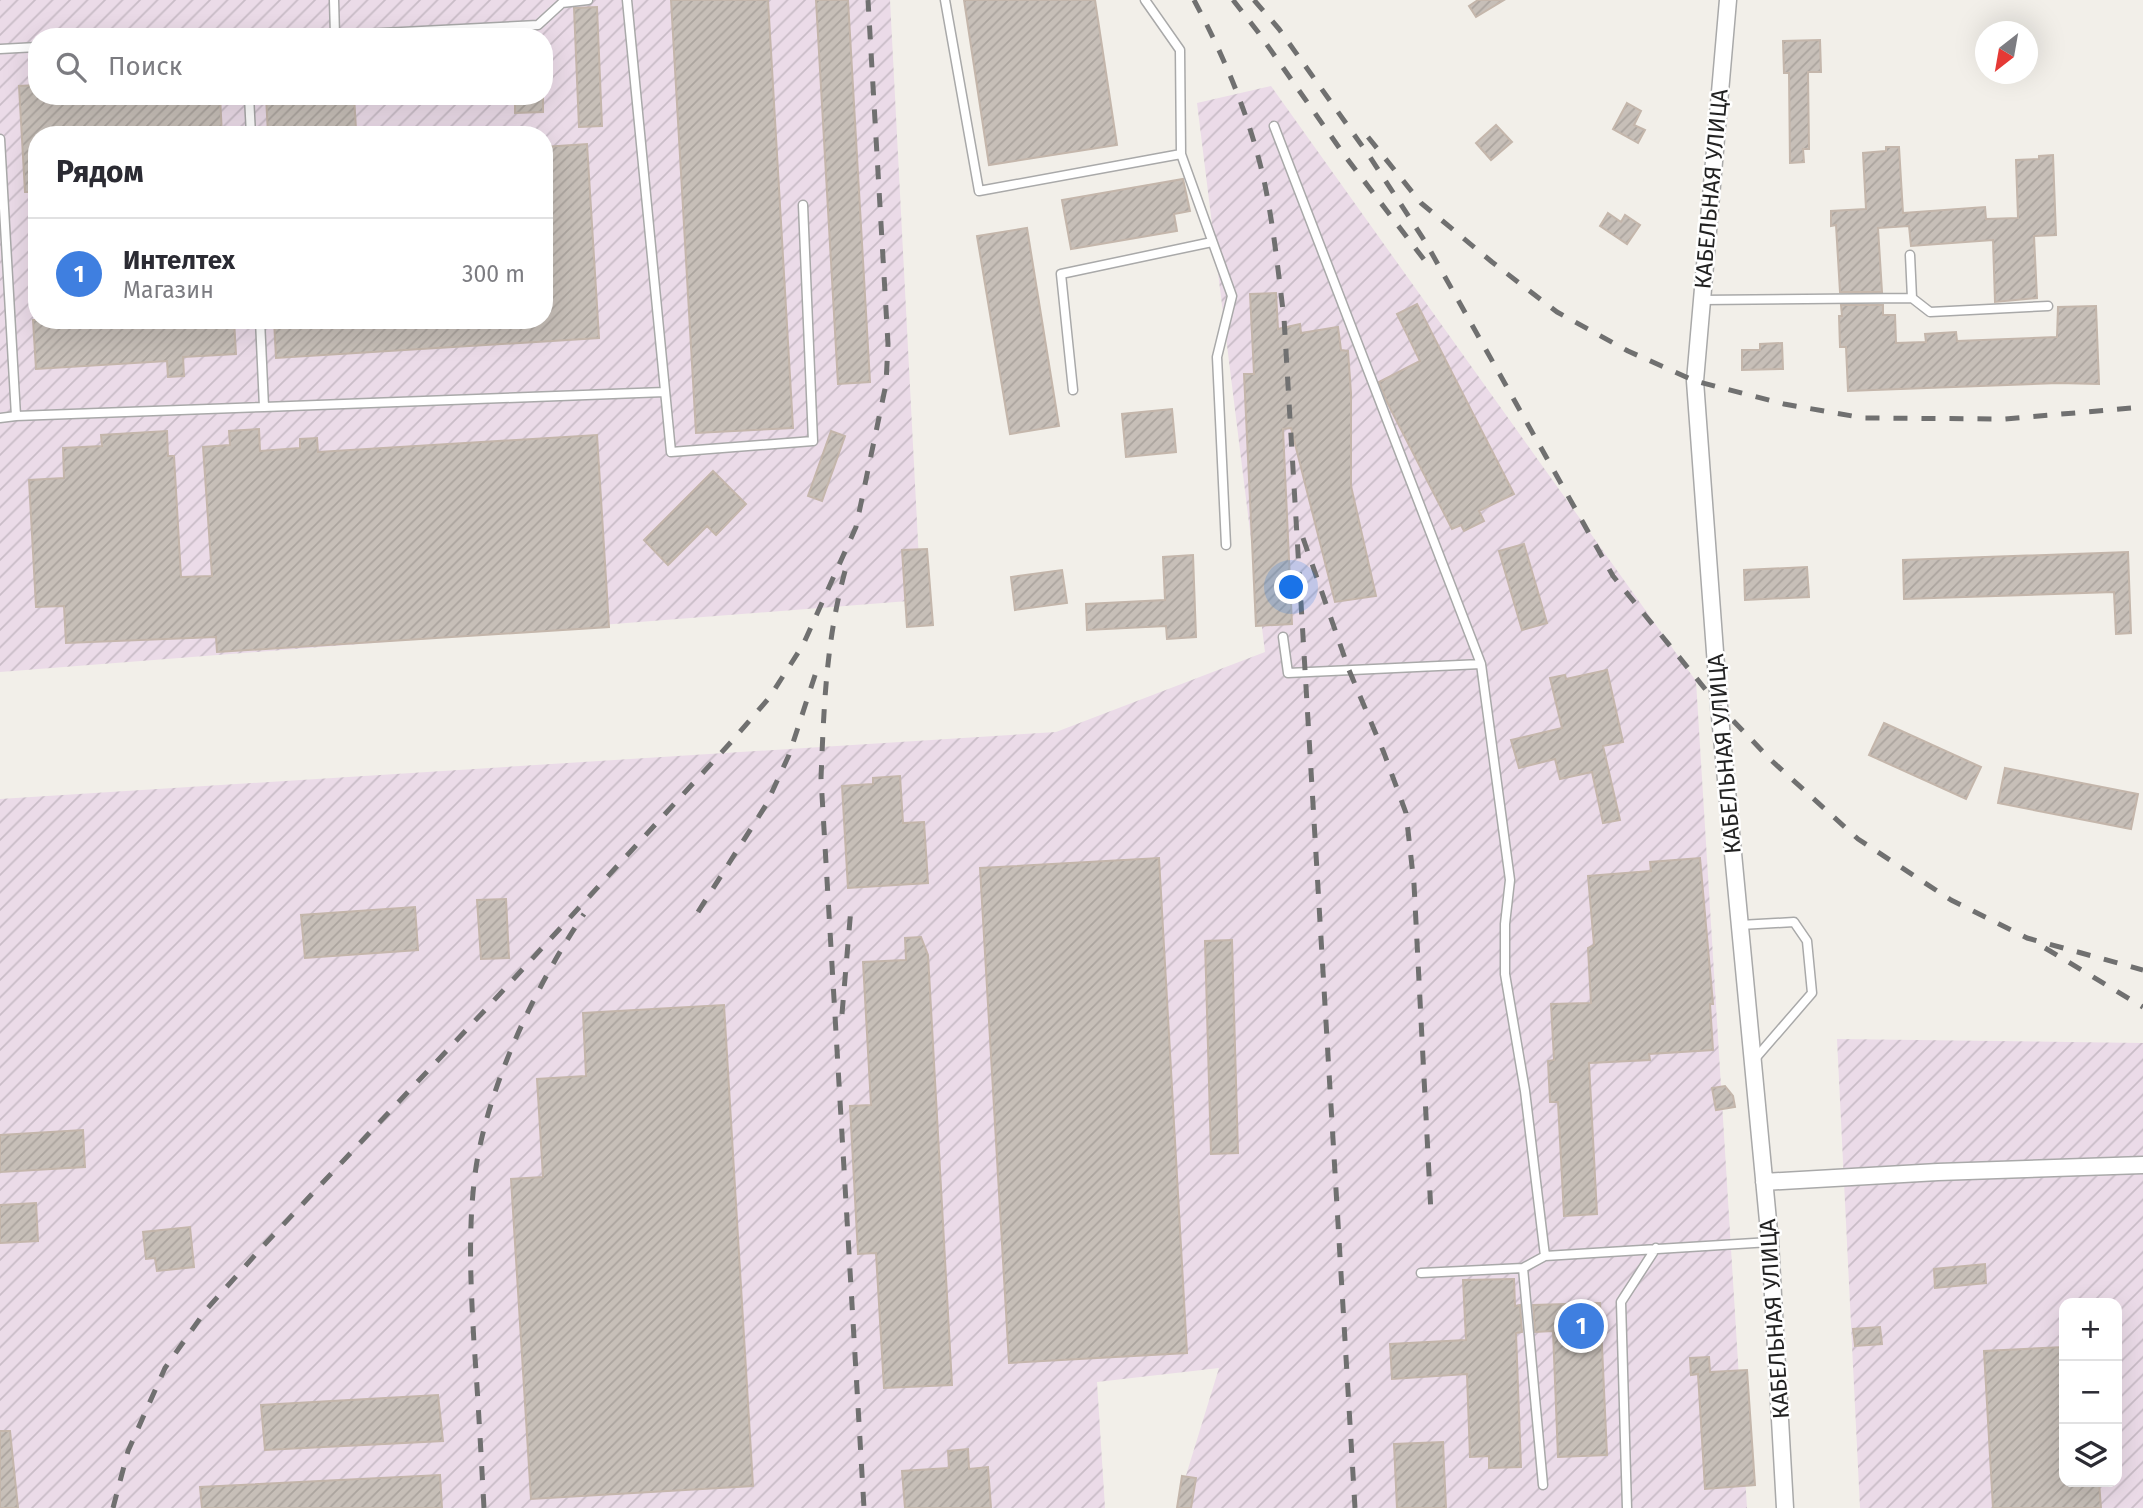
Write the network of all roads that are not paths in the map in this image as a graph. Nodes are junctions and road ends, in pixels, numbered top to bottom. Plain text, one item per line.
1 (334, 0) edge
2 (588, 0) edge
3 (627, 0) edge
4 (945, 0) edge
5 (1145, 0) edge
6 (1728, 0) edge
7 (335, 28) edge
8 (477, 28) edge
9 (28, 47) edge
10 (0, 49) edge
11 (249, 105) edge
12 (251, 126) edge
13 (1274, 126) dead end
14 (0, 139) edge
15 (1181, 154) junction
16 (803, 205) dead end
17 (1212, 242) junction
18 (1910, 255) dead end
19 (1912, 298) junction
20 (1701, 300) junction
21 (2048, 306) dead end
22 (260, 329) edge
23 (1073, 390) dead end
24 (665, 391) junction
25 (264, 407) junction
26 (16, 416) junction
27 (0, 418) edge
28 (1226, 545) dead end
29 (1283, 637) dead end
30 (1481, 664) junction
31 (1740, 925) junction
32 (1752, 1061) junction
33 (2143, 1165) edge
34 (1764, 1182) junction
35 (1770, 1242) junction
36 (1656, 1248) junction
37 (1545, 1256) junction
38 (1523, 1268) junction
39 (1421, 1273) dead end
40 (1543, 1485) dead end
41 (1627, 1508) edge
42 (1785, 1508) edge

1 - 7 lane
2 - 8 lane
3 - 24 lane
4 - 15 lane
5 - 15 lane
6 - 20 street, КАБЕЛЬНАЯ УЛИЦА
9 - 10 lane
11 - 12 lane
13 - 30 lane
14 - 26 lane
15 - 17 lane
16 - 24 lane
17 - 23 lane
17 - 28 lane
18 - 19 lane
19 - 20 lane
19 - 21 lane
20 - 31 street, КАБЕЛЬНАЯ УЛИЦА
22 - 25 lane
24 - 25 lane
25 - 26 lane
26 - 27 lane
29 - 30 lane
30 - 37 lane
31 - 32 street, КАБЕЛЬНАЯ УЛИЦА
31 - 32 lane
32 - 34 street, КАБЕЛЬНАЯ УЛИЦА
33 - 34 street
34 - 35 street, КАБЕЛЬНАЯ УЛИЦА
35 - 36 lane
35 - 42 street, КАБЕЛЬНАЯ УЛИЦА
36 - 37 lane
36 - 41 lane
37 - 38 lane
38 - 39 lane
38 - 40 lane

